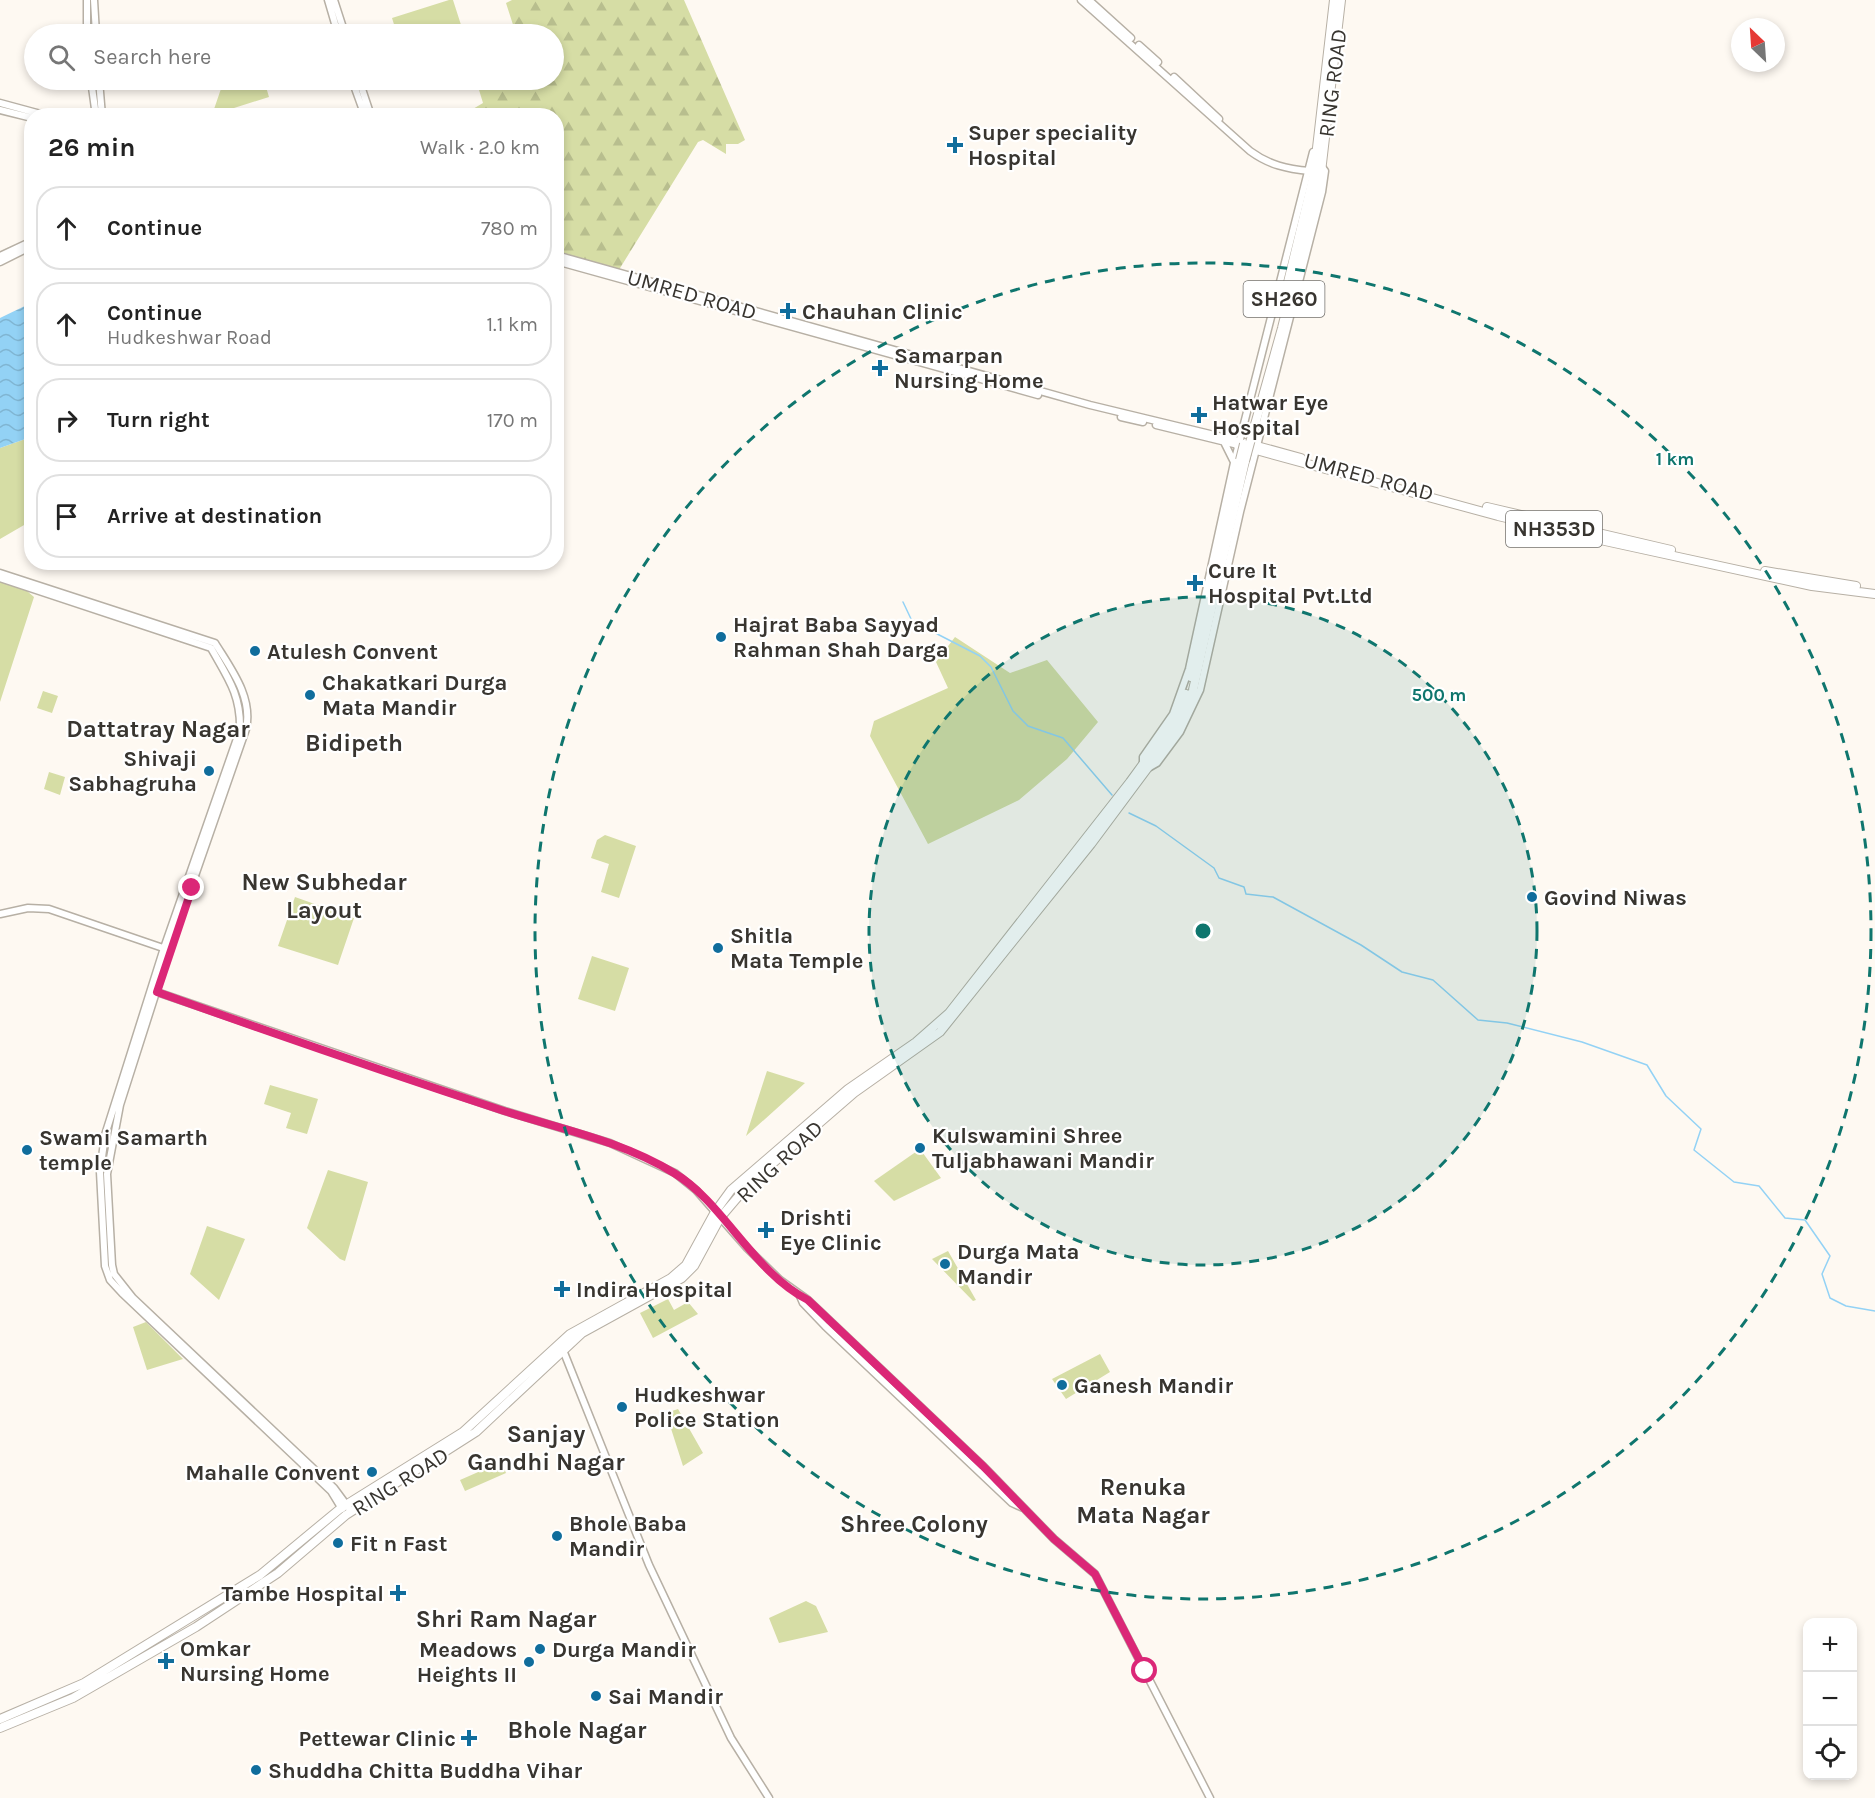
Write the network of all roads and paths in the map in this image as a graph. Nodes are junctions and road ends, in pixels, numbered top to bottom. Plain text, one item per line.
1 (87, 0) edge
2 (94, 0) edge
3 (328, 0) edge
4 (334, 0) edge
5 (1081, 0) edge
6 (1089, 0) edge
7 (1334, 0) edge
8 (1341, 0) edge
9 (87, 24) edge
10 (95, 24) edge
11 (335, 24) edge
12 (342, 24) edge
13 (92, 90) edge
14 (100, 90) edge
15 (356, 90) edge
16 (362, 90) edge
17 (0, 103) edge
18 (95, 108) edge
19 (101, 108) edge
20 (362, 108) edge
21 (368, 108) edge
22 (0, 110) edge
23 (24, 110) edge
24 (24, 116) edge
25 (1318, 141) junction
26 (1251, 150) junction
27 (1322, 166) junction
28 (1310, 171) junction
29 (24, 245) edge
30 (24, 250) edge
31 (0, 256) edge
32 (564, 258) edge
33 (0, 262) edge
34 (564, 262) edge
35 (586, 266) junction
36 (1248, 428) junction
37 (1224, 440) junction
38 (1239, 443) junction
39 (1256, 448) junction
40 (1240, 461) junction
41 (1750, 570) junction
42 (0, 573) edge
43 (0, 578) edge
44 (19, 582) junction
45 (1875, 589) edge
46 (1875, 594) edge
47 (1146, 765) junction
48 (0, 914) edge
49 (167, 949) junction
50 (154, 991) junction
51 (718, 1215) junction
52 (566, 1344) junction
53 (346, 1509) junction
54 (0, 1719) edge
55 (0, 1728) edge
56 (769, 1798) edge
57 (1210, 1798) edge

1 - 9 main road
2 - 10 main road
3 - 11 main road
4 - 12 main road
5 - 26 main road
6 - 26 main road
7 - 25 highway, RING ROAD / SH260
8 - 27 highway, RING ROAD / SH260
13 - 18 main road
14 - 19 main road
15 - 20 main road
16 - 21 main road
17 - 23 main road
22 - 24 main road
25 - 28 main road
25 - 36 highway, SH260
26 - 28 main road
27 - 36 highway, SH260
27 - 39 main road
28 - 36 main road
29 - 31 main road
30 - 33 main road
32 - 35 main road, UMRED ROAD
34 - 35 main road
35 - 37 main road, UMRED ROAD
36 - 37 main road
36 - 38 main road
36 - 40 highway, SH260, bridge
37 - 38 main road, UMRED ROAD
37 - 40 main road
38 - 39 highway, NH353D
38 - 40 main road
39 - 41 highway, NH353D
39 - 47 main road
40 - 47 highway, SH260
41 - 45 highway, NH353D
41 - 46 highway, NH353D
42 - 44 main road
43 - 44 main road
44 - 49 main road
47 - 51 highway, RING ROAD / SH260
48 - 49 main road
49 - 50 main road
50 - 51 main road
50 - 53 main road
51 - 52 highway, RING ROAD / SH260
51 - 57 main road
52 - 53 highway, RING ROAD / SH260
52 - 56 main road
53 - 54 highway, RING ROAD / SH260
53 - 55 highway, RING ROAD / SH260

